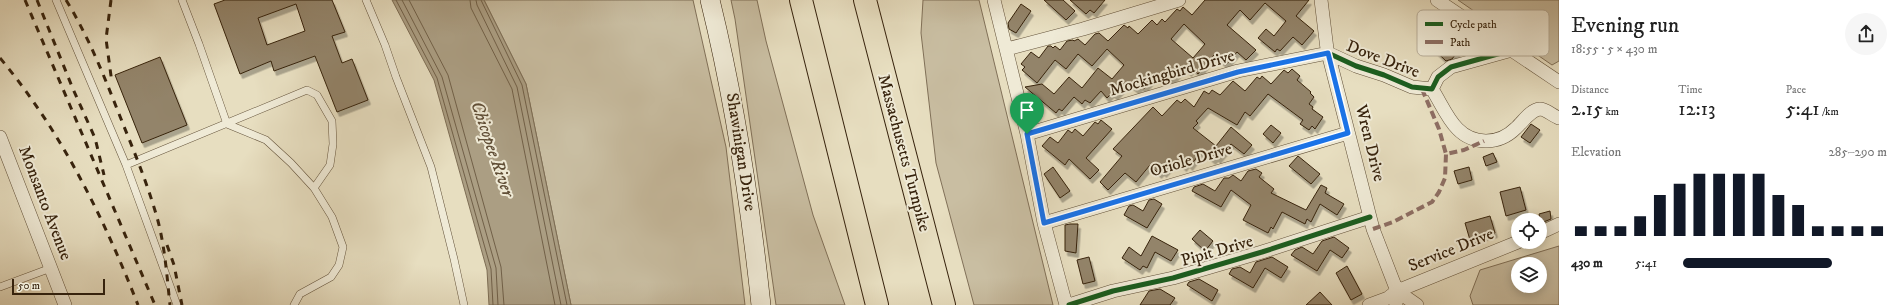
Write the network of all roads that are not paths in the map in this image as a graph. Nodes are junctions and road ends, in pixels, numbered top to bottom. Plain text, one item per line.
1 (56, 0) edge
2 (182, 0) edge
3 (366, 0) edge
4 (710, 0) edge
5 (801, 0) edge
6 (865, 0) edge
7 (994, 0) edge
8 (1179, 0) edge
9 (1321, 0) edge
10 (1437, 0) edge
11 (1452, 10) edge
12 (1007, 49) junction
13 (1328, 53) junction
14 (1490, 56) edge
15 (1521, 56) edge
16 (1559, 82) edge
17 (1432, 89) junction
18 (1559, 118) edge
19 (226, 124) junction
20 (1348, 133) junction
21 (1027, 134) junction
22 (0, 137) edge
23 (126, 165) junction
24 (314, 188) junction
25 (1370, 217) junction
26 (1044, 223) junction
27 (1559, 224) edge
28 (1547, 230) edge
29 (1511, 245) edge
30 (51, 268) junction
31 (0, 287) edge
32 (1397, 291) junction
33 (65, 305) edge
34 (177, 305) edge
35 (294, 305) edge
36 (464, 305) edge
37 (762, 305) edge
38 (877, 305) edge
39 (944, 305) edge
40 (1066, 305) edge
41 (1069, 305) edge
42 (1369, 305) edge
43 (1396, 305) edge
44 (1417, 305) edge

1 - 23 lane
2 - 19 lane
3 - 36 lane
4 - 37 main road, Shawinigan Drive
5 - 38 highway
6 - 39 highway, Massachusetts Turnpike
7 - 12 street
8 - 12 street
9 - 13 street, Wren Drive
10 - 11 street
12 - 21 street
13 - 17 street, Dove Drive
13 - 20 street, Wren Drive
13 - 21 street, Mockingbird Drive
14 - 17 street, Dove Drive
15 - 16 street
17 - 18 street
19 - 23 lane
19 - 24 lane
19 - 24 lane
20 - 25 street, Wren Drive
20 - 26 street, Oriole Drive
21 - 26 street
22 - 30 street, Monsanto Avenue
23 - 34 lane
24 - 35 lane
25 - 32 street, Wren Drive
25 - 41 street, Pipit Drive
26 - 40 street
27 - 28 street
29 - 32 street, Service Drive
30 - 31 lane
30 - 33 street, Monsanto Avenue
32 - 42 street, Service Drive
32 - 43 street
32 - 44 street

